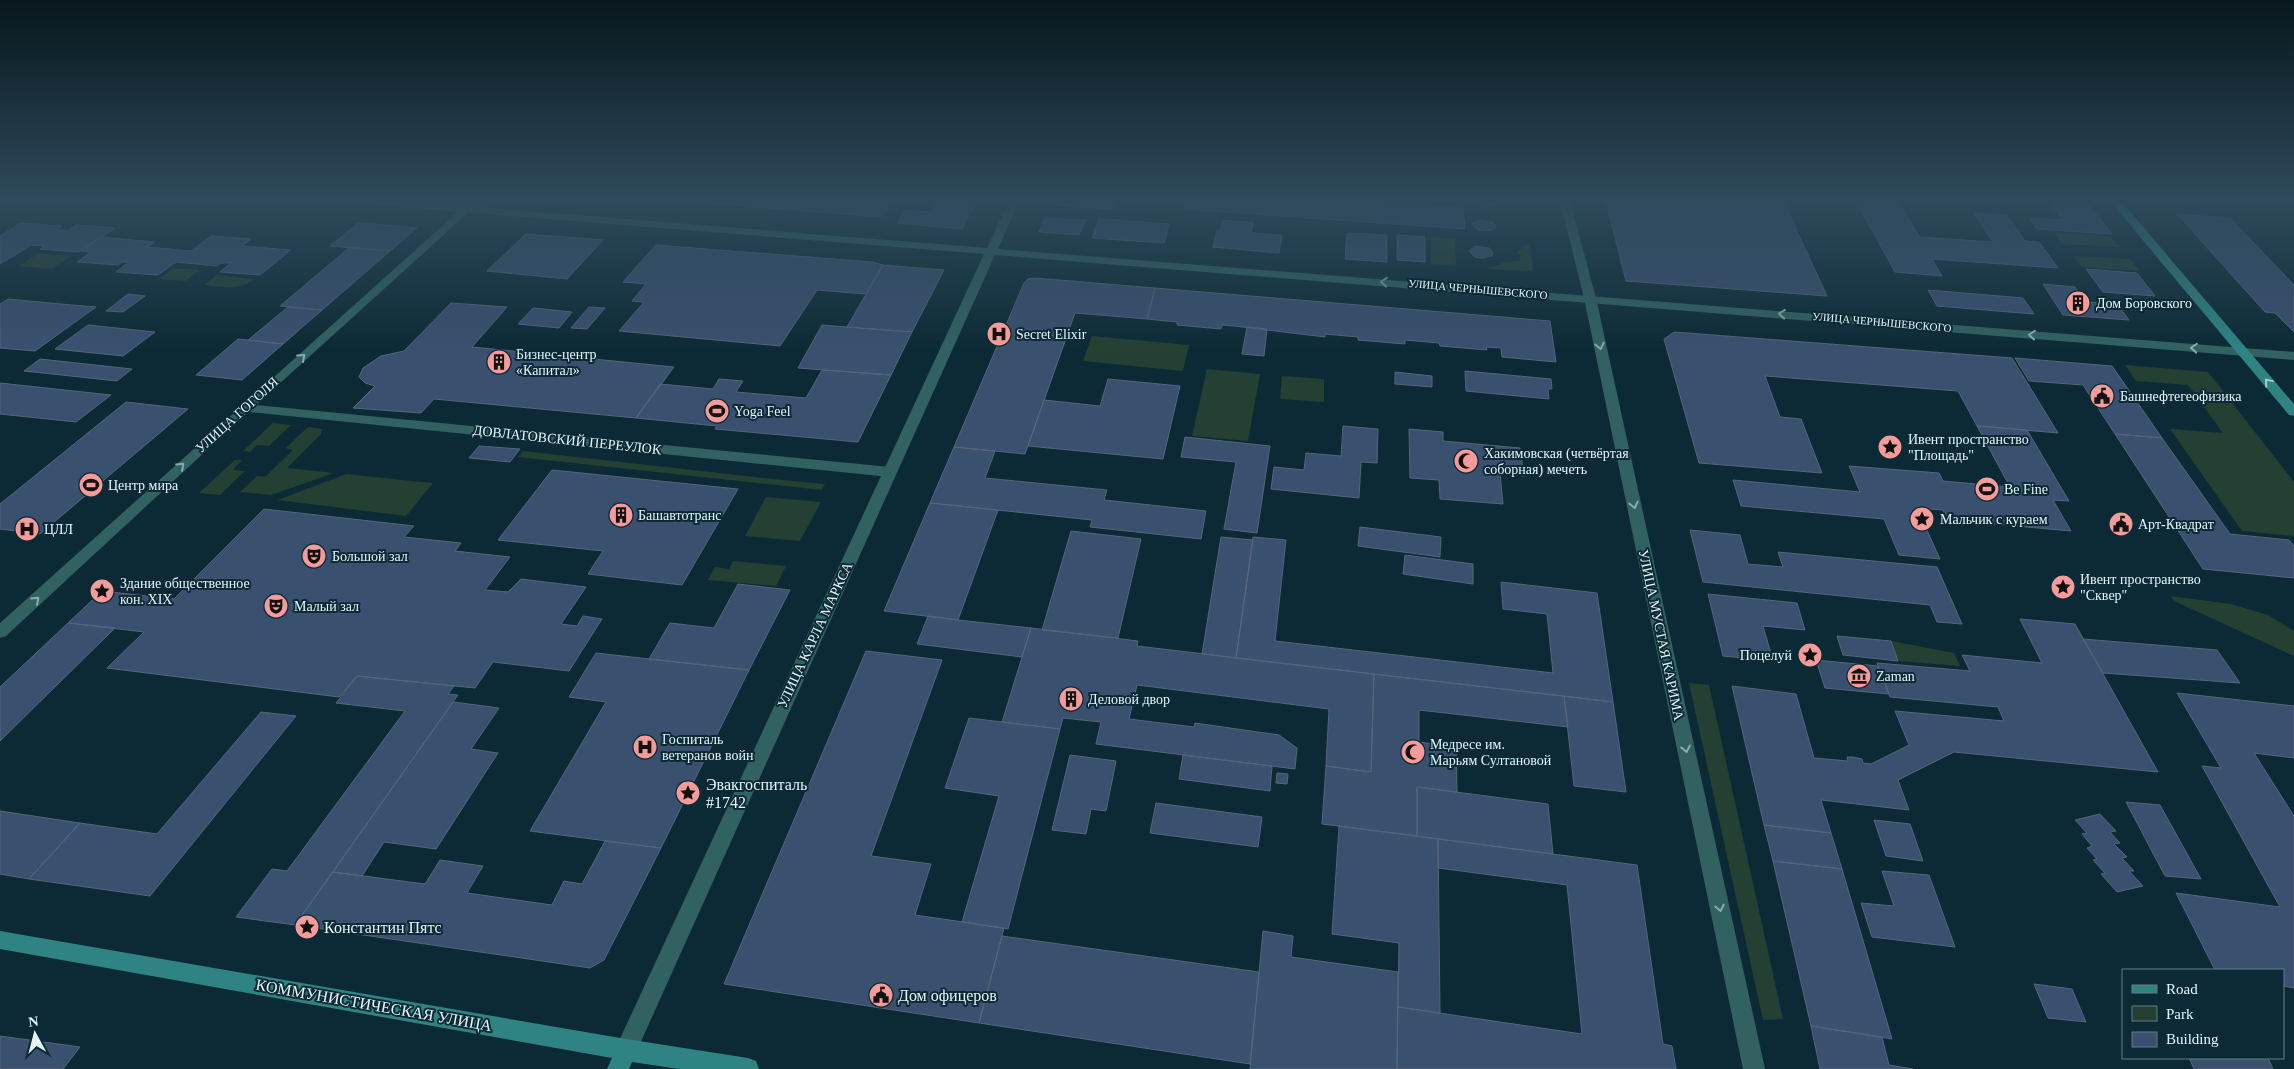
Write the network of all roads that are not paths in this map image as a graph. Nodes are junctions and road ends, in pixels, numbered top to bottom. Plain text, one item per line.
1 (991, 250) edge
2 (420, 251) edge
3 (1002, 251) edge
4 (1578, 251) edge
5 (2157, 251) edge
6 (1590, 298) junction
7 (2242, 352) junction
8 (2294, 356) edge
9 (245, 408) junction
10 (2294, 412) edge
11 (890, 472) junction
12 (0, 632) edge
13 (0, 940) edge
14 (622, 1059) edge
15 (748, 1069) edge
16 (1754, 1069) edge

1 - 11 street, УЛИЦА КАРЛА МАРКСА
9 -> 2 street, УЛИЦА ГОГОЛЯ
6 -> 3 street, УЛИЦА ЧЕРНЫШЕВСКОГО
4 - 6 street, УЛИЦА МУСТАЯ КАРИМА
5 - 7 main road
7 -> 6 street, УЛИЦА ЧЕРНЫШЕВСКОГО
6 -> 16 street, УЛИЦА МУСТАЯ КАРИМА
7 - 8 street, УЛИЦА ЧЕРНЫШЕВСКОГО
10 -> 7 main road
9 - 11 street, ДОВЛАТОВСКИЙ ПЕРЕУЛОК
12 -> 9 street, УЛИЦА ГОГОЛЯ
11 - 14 street, УЛИЦА КАРЛА МАРКСА
13 - 14 main road, КОММУНИСТИЧЕСКАЯ УЛИЦА
14 - 15 main road, КОММУНИСТИЧЕСКАЯ УЛИЦА

